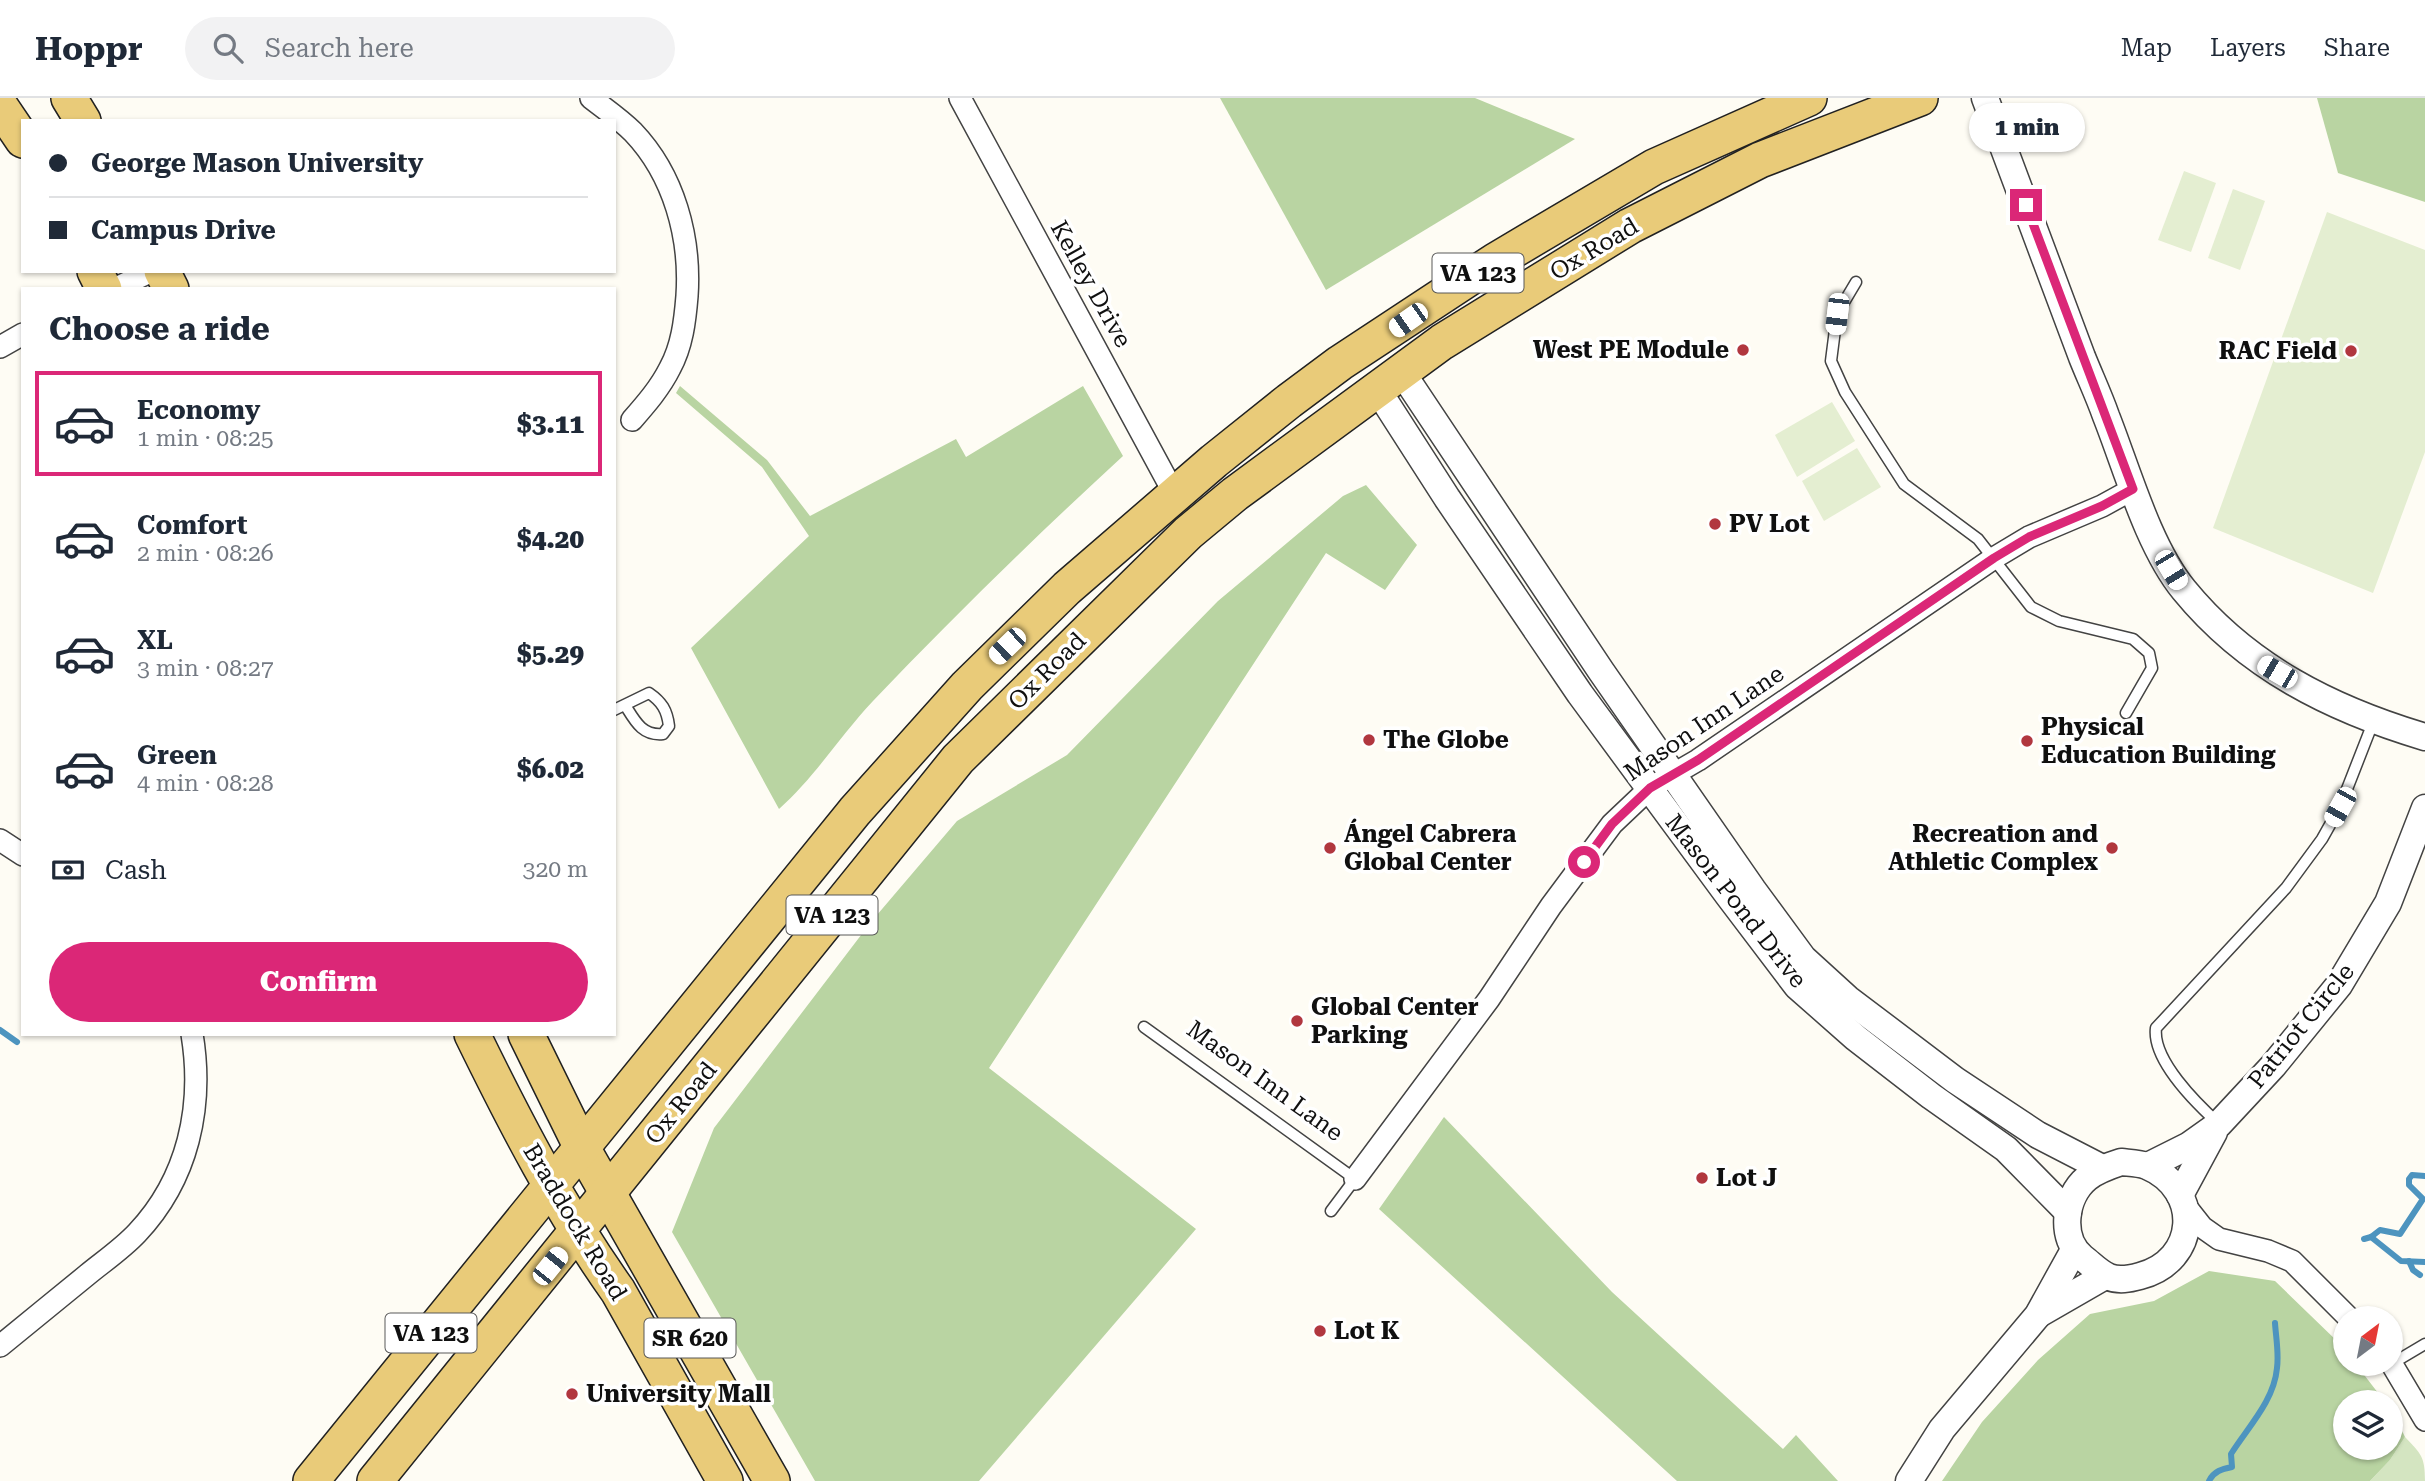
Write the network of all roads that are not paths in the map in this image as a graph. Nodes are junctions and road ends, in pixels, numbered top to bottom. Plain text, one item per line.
1 (69, 98) edge
2 (591, 98) edge
3 (960, 98) edge
4 (1809, 98) edge
5 (1920, 98) edge
6 (1985, 98) edge
7 (0, 106) edge
8 (82, 119) edge
9 (21, 137) edge
10 (148, 273) edge
11 (1856, 282) dead end
12 (118, 287) edge
13 (21, 335) edge
14 (0, 347) edge
15 (1389, 380) junction
16 (632, 420) dead end
17 (2133, 489) junction
18 (1235, 494) junction
19 (1175, 495) junction
20 (1994, 558) junction
21 (1135, 586) junction
22 (2126, 713) dead end
23 (2374, 720) junction
24 (2425, 737) edge
25 (1674, 776) junction
26 (1650, 788) junction
27 (2425, 808) edge
28 (0, 840) edge
29 (21, 854) edge
30 (1144, 1027) dead end
31 (192, 1036) edge
32 (473, 1036) edge
33 (527, 1036) edge
34 (2219, 1124) junction
35 (582, 1148) junction
36 (2148, 1166) junction
37 (2102, 1168) junction
38 (1355, 1179) junction
39 (552, 1186) junction
40 (609, 1194) junction
41 (2183, 1202) junction
42 (1331, 1211) dead end
43 (2068, 1212) junction
44 (578, 1230) junction
45 (2219, 1239) junction
46 (2074, 1250) junction
47 (2179, 1251) junction
48 (2105, 1276) junction
49 (2337, 1306) edge
50 (2038, 1315) junction
51 (2425, 1343) edge
52 (0, 1346) edge
53 (2403, 1356) edge
54 (2400, 1376) edge
55 (2425, 1420) edge
56 (311, 1481) edge
57 (375, 1481) edge
58 (725, 1481) edge
59 (772, 1481) edge
60 (1909, 1481) edge

1 - 8 main road
2 - 16 street
3 - 19 street, Kelley Drive
4 - 19 main road, Ox Road / VA 123
5 - 15 main road, Ox Road / VA 123
6 - 17 street
7 - 9 main road
10 - 12 street
11 - 20 lane
13 - 14 street
15 - 18 main road, Ox Road / VA 123
15 - 25 street, Mason Pond Drive
15 - 26 street, Mason Pond Drive
17 - 20 street, Mason Inn Lane
17 - 23 street
18 - 19 main road
18 - 21 main road, Ox Road / VA 123
19 - 21 main road
19 - 35 main road, Ox Road / VA 123
20 - 22 lane
20 - 25 street, Mason Inn Lane
21 - 40 main road, Ox Road / VA 123
23 - 24 street
23 - 34 lane
25 - 26 street, Mason Inn Lane
25 - 37 street, Mason Pond Drive
26 - 38 street, Mason Inn Lane
26 - 43 street, Mason Pond Drive
27 - 34 street, Patriot Circle
28 - 29 street
30 - 38 lane, Mason Inn Lane
31 - 52 street
32 - 39 main road, Braddock Road / SR 620
33 - 35 main road, Braddock Road / SR 620
34 - 36 street, Patriot Circle
34 - 41 street
35 - 39 main road, Ox Road / VA 123
35 - 40 main road, Braddock Road / SR 620
36 - 37 street, Patriot Circle
36 - 41 street
37 - 43 street
38 - 42 lane, Mason Inn Lane
39 - 44 main road, Braddock Road / SR 620
39 - 56 main road, Ox Road / VA 123
40 - 44 main road, Ox Road / VA 123
40 - 59 main road, Braddock Road / SR 620
41 - 45 street
41 - 47 street
43 - 46 street
44 - 57 main road, Ox Road / VA 123
44 - 58 main road, Braddock Road / SR 620
45 - 47 street
45 - 49 street
46 - 48 street
46 - 50 street
47 - 48 street
48 - 50 street
50 - 60 street
51 - 53 lane
54 - 55 street

